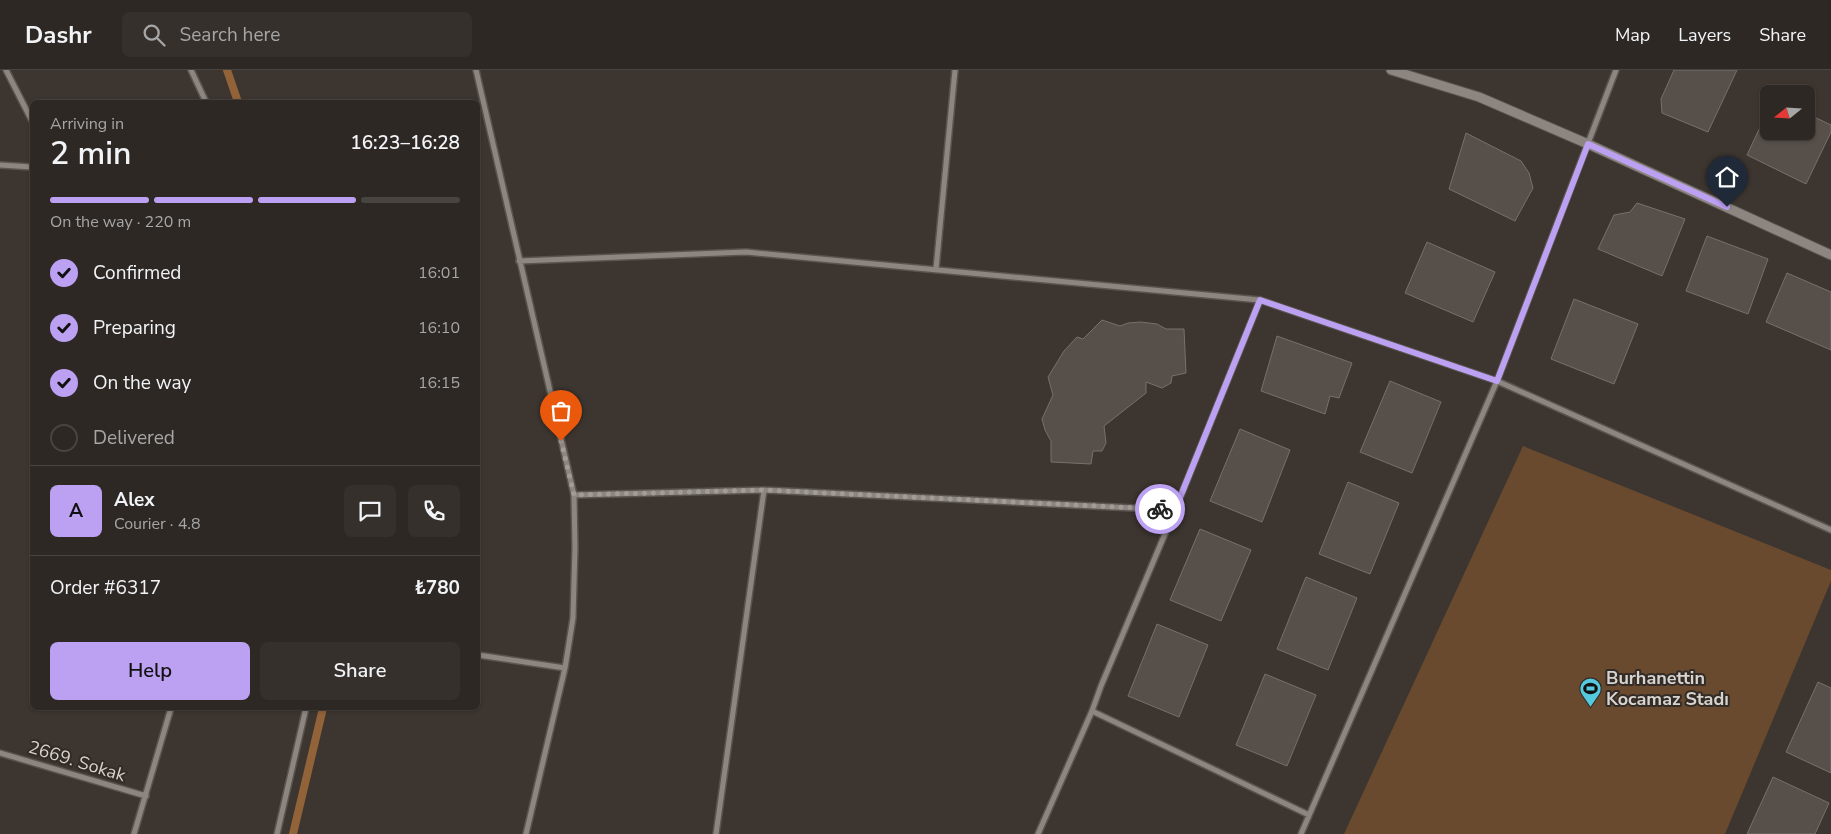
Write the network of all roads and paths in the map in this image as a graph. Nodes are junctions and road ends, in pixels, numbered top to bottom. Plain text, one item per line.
1 (6, 70) edge
2 (191, 70) edge
3 (476, 70) edge
4 (955, 70) edge
5 (1391, 70) edge
6 (1616, 70) edge
7 (205, 100) edge
8 (30, 117) edge
9 (1588, 144) junction
10 (0, 165) edge
11 (30, 167) edge
12 (1831, 255) edge
13 (519, 261) junction
14 (936, 269) junction
15 (1260, 300) junction
16 (1497, 381) junction
17 (764, 490) junction
18 (574, 495) junction
19 (1175, 510) junction
20 (1831, 530) edge
21 (480, 655) edge
22 (565, 668) junction
23 (170, 710) edge
24 (306, 710) edge
25 (1092, 711) junction
26 (0, 753) edge
27 (146, 796) junction
28 (1309, 815) junction
29 (134, 834) edge
30 (277, 834) edge
31 (526, 834) edge
32 (716, 834) edge
33 (1038, 834) edge
34 (1301, 834) edge

1 - 8 street
2 - 7 street
3 - 13 street
4 - 14 street
5 - 9 street
6 - 9 street
9 - 12 street
9 - 16 street
10 - 11 street
13 - 14 street
13 - 18 street
14 - 15 street
15 - 16 street
15 - 19 street
16 - 20 street
16 - 28 street
17 - 18 street
17 - 19 street
17 - 32 street
18 - 22 street
19 - 25 street
21 - 22 street
22 - 31 street
23 - 27 street
24 - 30 street
25 - 28 street
25 - 33 street
26 - 27 street, 2669. Sokak
27 - 29 street
28 - 34 street

